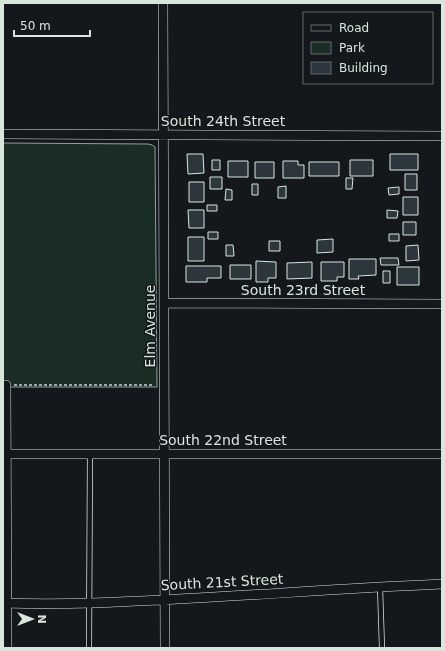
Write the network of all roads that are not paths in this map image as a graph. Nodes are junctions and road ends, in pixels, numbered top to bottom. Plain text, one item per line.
1 (164, 3) edge
2 (3, 134) edge
3 (164, 135) junction
4 (442, 136) edge
5 (164, 303) junction
6 (442, 304) edge
7 (6, 385) road end
8 (4, 454) edge
9 (90, 454) junction
10 (164, 454) junction
11 (442, 454) edge
12 (442, 584) edge
13 (380, 587) junction
14 (165, 600) junction
15 (5, 603) edge
16 (89, 603) junction
17 (7, 648) edge
18 (89, 648) edge
19 (165, 648) edge
20 (382, 648) edge

1 - 3 street, Elm Avenue
2 - 3 street, South 24th Street
3 - 4 street, South 24th Street
3 - 5 street, Elm Avenue
5 - 6 street, South 23rd Street
5 - 10 street, Elm Avenue
7 - 8 street
8 - 9 street, South 22nd Street
8 - 15 street
9 - 10 street, South 22nd Street
9 - 16 lane
10 - 11 street, South 22nd Street
10 - 14 street, Elm Avenue
12 - 13 street, South 21st Street
13 - 14 street, South 21st Street
13 - 20 lane
14 - 16 street, South 21st Street
14 - 19 street, Elm Avenue
15 - 16 street, South 21st Street
15 - 17 street
16 - 18 lane

